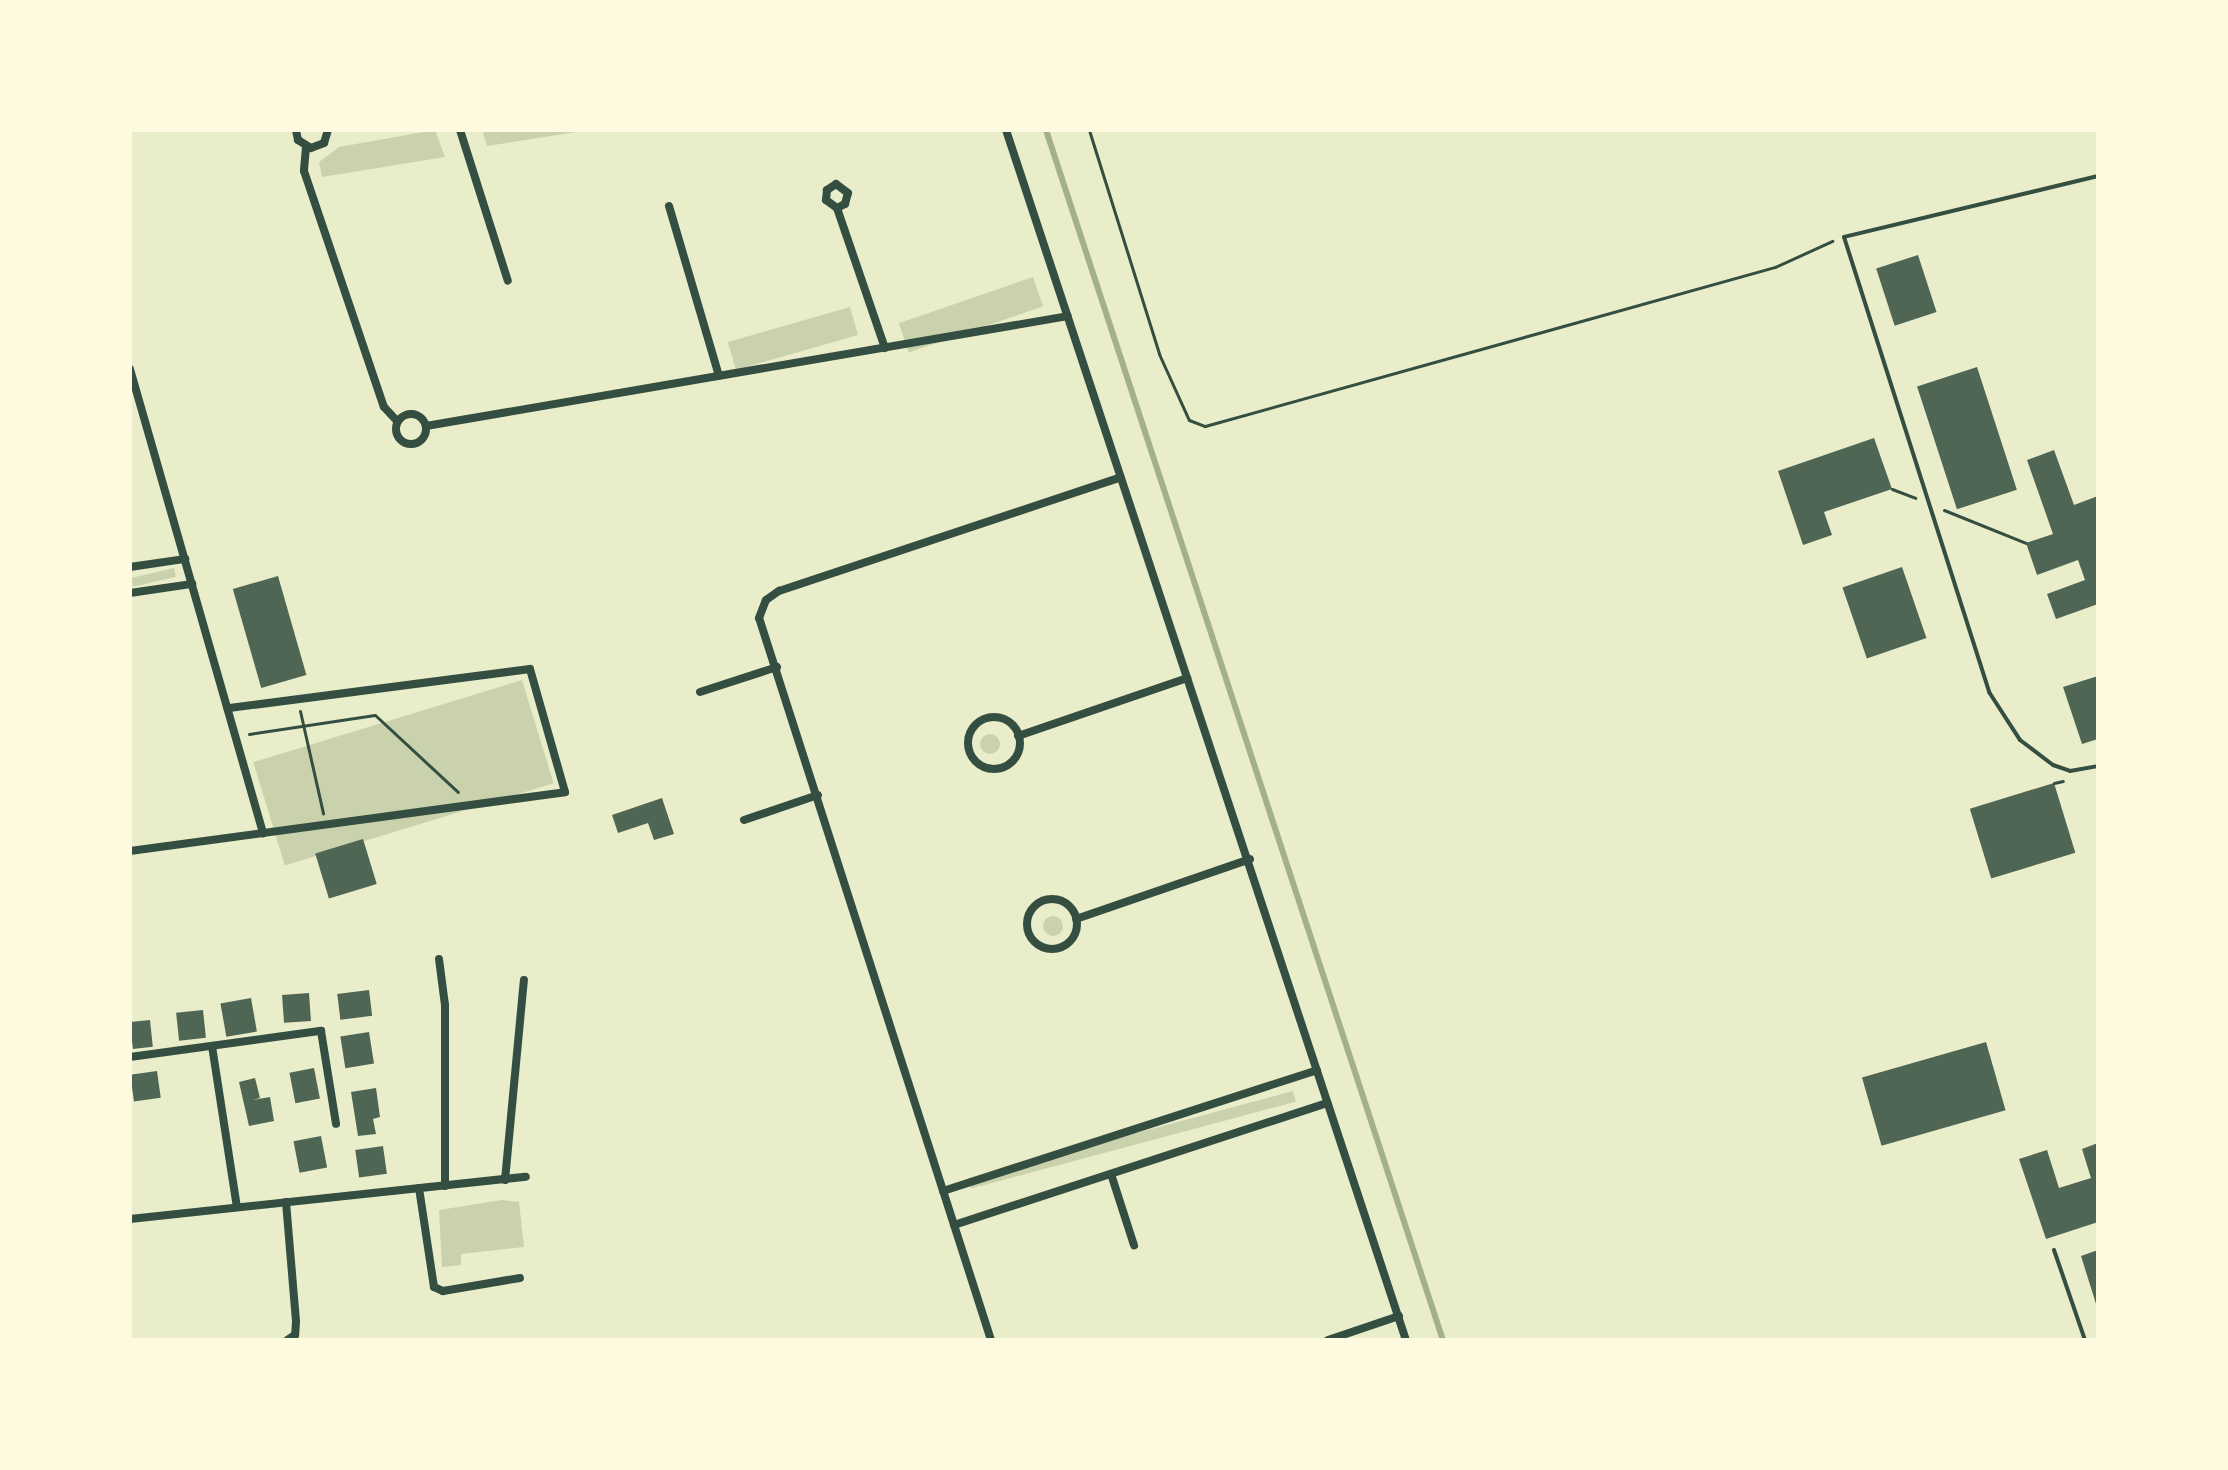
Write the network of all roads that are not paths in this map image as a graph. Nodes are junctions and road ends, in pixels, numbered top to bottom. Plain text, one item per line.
1 (296, 130) edge
2 (328, 130) edge
3 (460, 130) edge
4 (1006, 130) edge
5 (306, 147) junction
6 (2098, 176) edge
7 (669, 206) dead end
8 (837, 208) dead end
9 (508, 281) dead end
10 (1068, 316) junction
11 (885, 348) junction
12 (130, 369) edge
13 (719, 376) junction
14 (397, 421) junction
15 (426, 426) junction
16 (1121, 477) junction
17 (185, 559) junction
18 (130, 567) edge
19 (192, 584) junction
20 (130, 593) edge
21 (777, 667) junction
22 (1187, 678) junction
23 (700, 692) dead end
24 (228, 708) junction
25 (1018, 736) junction
26 (2098, 766) edge
27 (818, 795) junction
28 (744, 820) dead end
29 (263, 833) junction
30 (130, 851) edge
31 (1250, 859) junction
32 (1076, 919) junction
33 (439, 959) dead end
34 (524, 980) dead end
35 (212, 1046) junction
36 (130, 1057) edge
37 (1317, 1070) junction
38 (1328, 1103) junction
39 (336, 1124) dead end
40 (1111, 1174) junction
41 (526, 1177) dead end
42 (505, 1180) junction
43 (445, 1186) junction
44 (419, 1188) junction
45 (943, 1191) junction
46 (286, 1202) junction
47 (237, 1207) junction
48 (130, 1219) edge
49 (954, 1225) junction
50 (1134, 1245) dead end
51 (2054, 1250) dead end
52 (520, 1278) dead end
53 (1399, 1316) junction
54 (287, 1340) edge
55 (991, 1340) edge
56 (1328, 1340) edge
57 (1406, 1340) edge
58 (2085, 1340) edge

1 - 5 street
2 - 5 street
3 - 9 street
4 - 10 street
5 - 14 street
6 - 26 lane
7 - 13 street
8 - 11 street
10 - 11 street
10 - 16 street
11 - 13 street
12 - 17 street
13 - 15 street
14 - 15 street
14 - 15 street
16 - 21 street
16 - 22 street
17 - 18 street
17 - 19 street
19 - 20 street
19 - 24 street
21 - 23 street
21 - 27 street
22 - 25 street
22 - 31 street
24 - 29 street
24 - 29 street
25 - 25 street
27 - 28 street
27 - 45 street
29 - 30 street
31 - 32 street
31 - 37 street
32 - 32 street
33 - 43 street
34 - 42 street
35 - 36 street
35 - 39 street
35 - 47 street
37 - 38 street
37 - 45 street
38 - 40 street
38 - 53 street
40 - 49 street
40 - 50 street
41 - 42 street
42 - 43 street
43 - 44 street
44 - 46 street
44 - 52 street
45 - 49 street
46 - 47 street
46 - 54 street
47 - 48 street
49 - 55 street
51 - 58 lane
53 - 56 street
53 - 57 street

